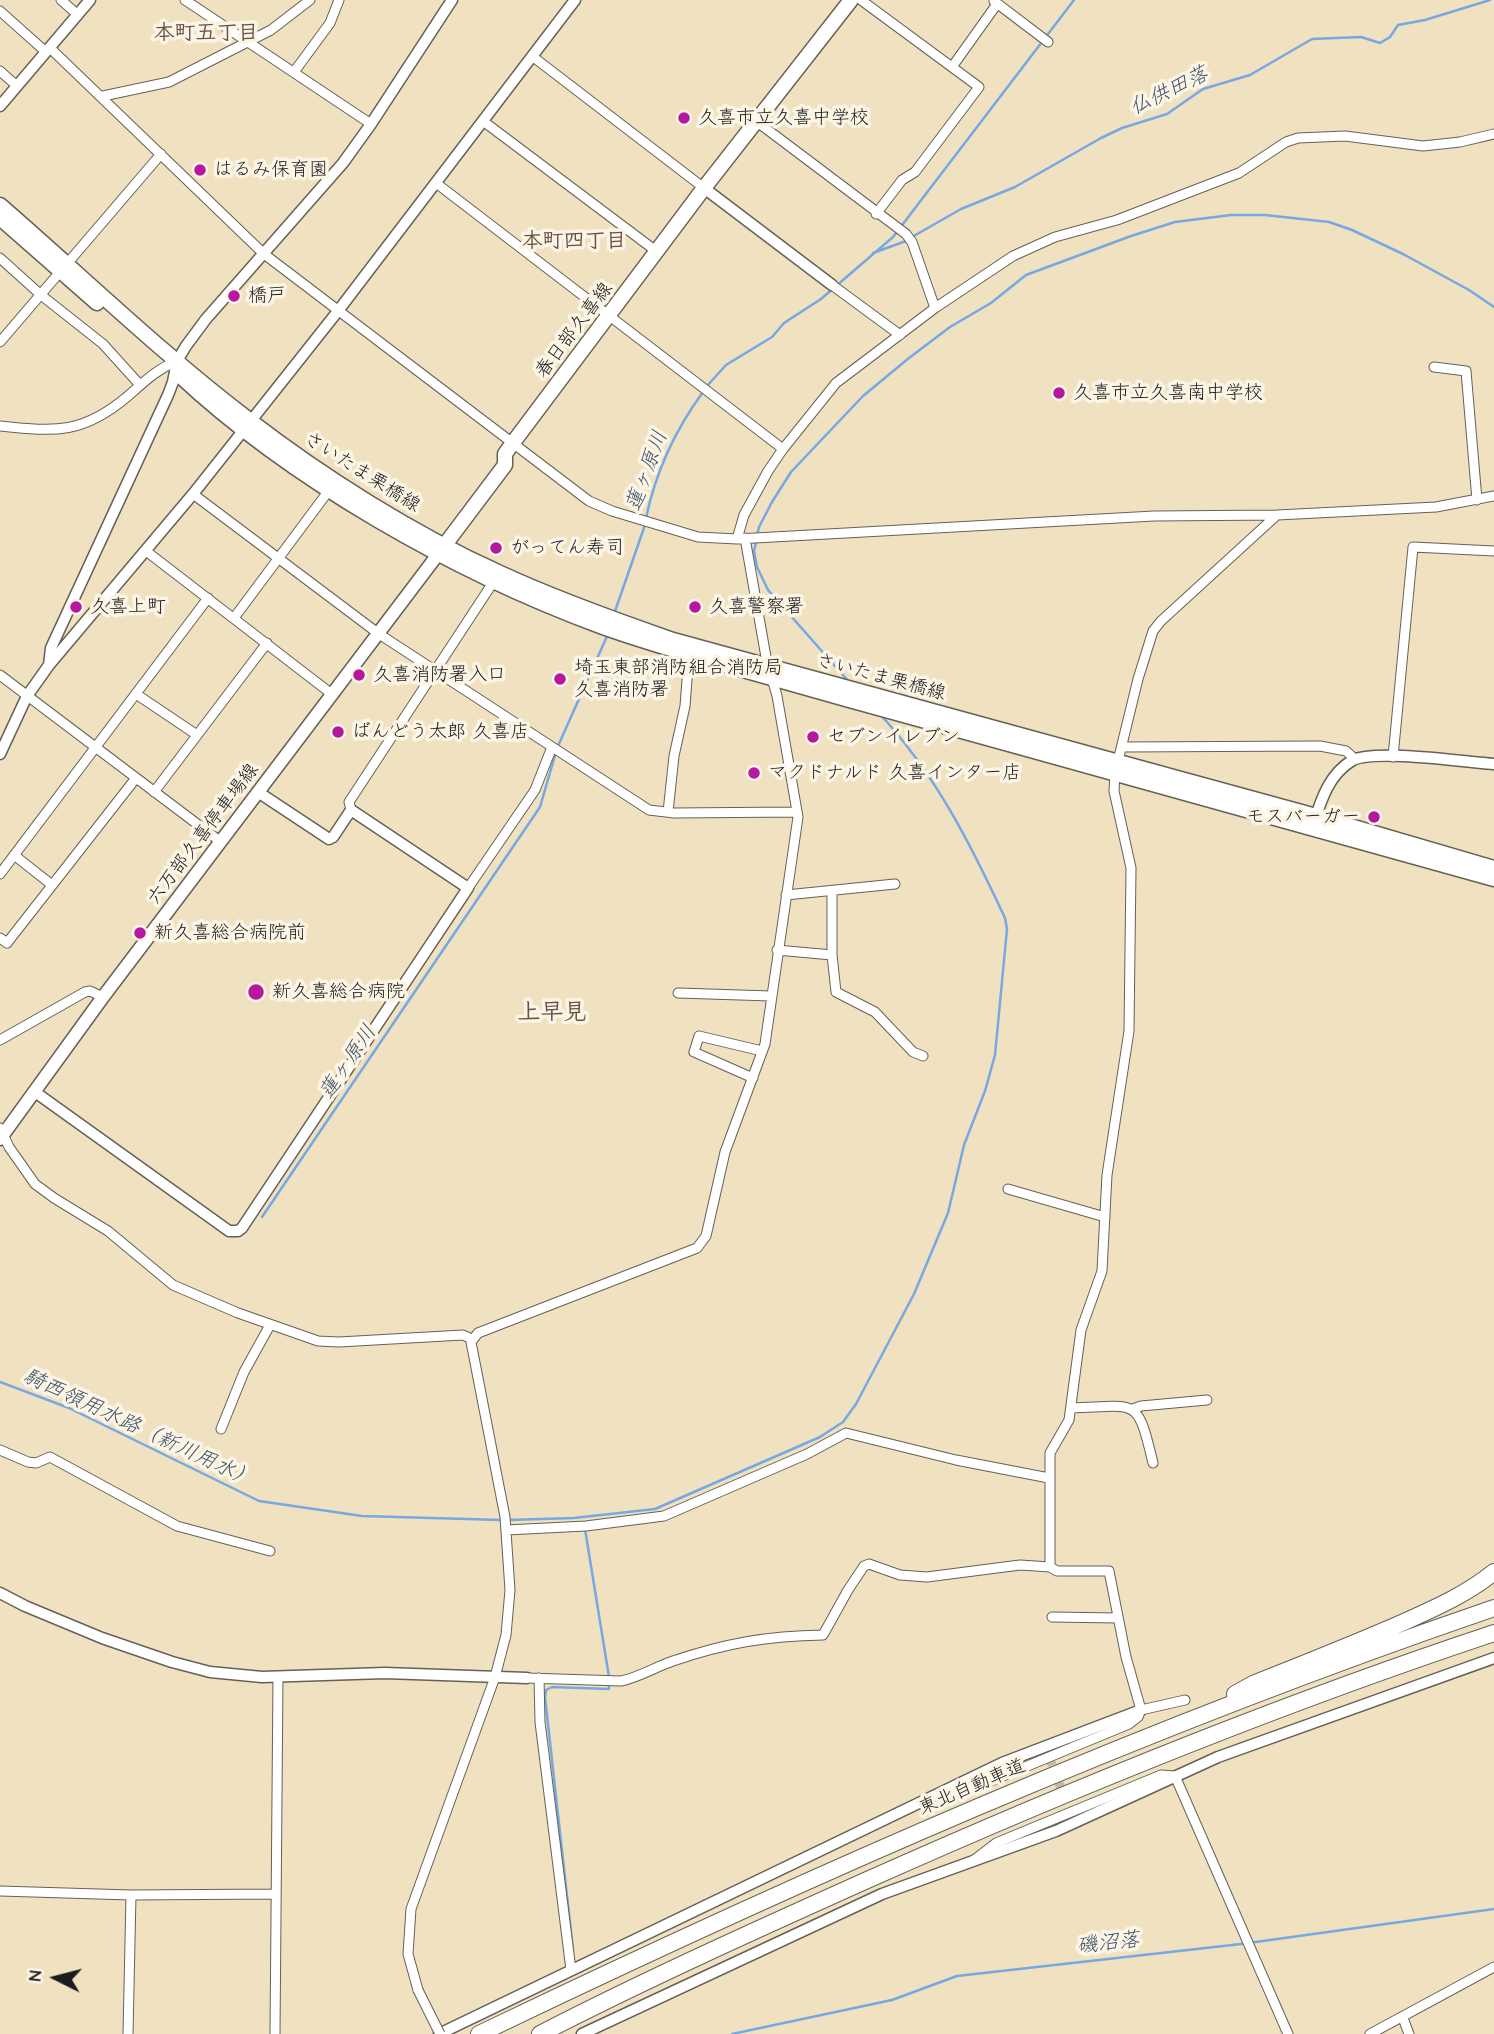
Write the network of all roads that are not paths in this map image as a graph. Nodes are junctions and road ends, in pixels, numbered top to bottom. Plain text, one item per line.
1 (61, 0) edge
2 (90, 0) edge
3 (185, 0) edge
4 (310, 0) edge
5 (339, 0) edge
6 (452, 0) edge
7 (575, 0) edge
8 (851, 0) edge
9 (861, 0) edge
10 (995, 2) edge
11 (0, 10) edge
12 (78, 15) junction
13 (249, 41) junction
14 (1048, 42) dead end
15 (48, 50) junction
16 (532, 56) junction
17 (952, 67) junction
18 (0, 71) edge
19 (295, 72) junction
20 (17, 86) junction
21 (103, 96) junction
22 (0, 106) edge
23 (483, 121) junction
24 (756, 121) junction
25 (372, 124) junction
26 (1494, 134) edge
27 (161, 154) junction
28 (436, 183) junction
29 (704, 188) junction
30 (0, 205) edge
31 (876, 214) junction
32 (0, 218) edge
33 (656, 251) junction
34 (264, 254) junction
35 (0, 258) edge
36 (65, 268) junction
37 (832, 285) joint
38 (41, 295) junction
39 (935, 308) junction
40 (338, 312) junction
41 (609, 315) junction
42 (900, 335) junction
43 (0, 342) edge
44 (173, 366) junction
45 (1434, 367) dead end
46 (140, 385) junction
47 (247, 425) junction
48 (0, 426) edge
49 (512, 444) junction
50 (783, 449) junction
51 (330, 489) junction
52 (193, 494) junction
53 (1494, 496) edge
54 (1477, 500) junction
55 (1277, 515) junction
56 (741, 538) junction
57 (442, 549) junction
58 (146, 551) junction
59 (1494, 551) edge
60 (278, 558) junction
61 (494, 581) junction
62 (208, 598) junction
63 (234, 618) junction
64 (379, 634) junction
65 (267, 643) junction
66 (689, 654) junction
67 (49, 666) junction
68 (435, 672) junction
69 (770, 673) junction
70 (0, 677) edge
71 (136, 694) junction
72 (333, 695) junction
73 (27, 696) junction
74 (197, 735) junction
75 (552, 747) junction
76 (1122, 747) junction
77 (96, 748) junction
78 (0, 754) edge
79 (1393, 757) junction
80 (1355, 759) junction
81 (1494, 764) edge
82 (1116, 768) junction
83 (135, 778) junction
84 (154, 792) junction
85 (258, 792) junction
86 (351, 810) junction
87 (797, 811) junction
88 (668, 812) junction
89 (1314, 823) junction
90 (221, 842) junction
91 (14, 855) junction
92 (1494, 868) edge
93 (0, 874) edge
94 (1494, 878) edge
95 (895, 884) dead end
96 (52, 885) junction
97 (468, 888) junction
98 (832, 892) junction
99 (786, 895) junction
100 (0, 938) edge
101 (777, 950) junction
102 (832, 955) junction
103 (678, 993) dead end
104 (771, 996) junction
105 (103, 997) junction
106 (0, 1040) edge
107 (762, 1051) junction
108 (923, 1056) dead end
109 (753, 1079) junction
110 (35, 1092) junction
111 (1, 1134) edge
112 (1008, 1189) dead end
113 (1105, 1217) junction
114 (270, 1325) junction
115 (472, 1339) junction
116 (1207, 1400) dead end
117 (1072, 1408) junction
118 (1133, 1409) junction
119 (221, 1429) dead end
120 (0, 1450) edge
121 (1153, 1463) dead end
122 (1049, 1478) junction
123 (506, 1524) junction
124 (270, 1551) dead end
125 (1050, 1567) junction
126 (1494, 1572) edge
127 (0, 1593) edge
128 (1494, 1608) edge
129 (1052, 1617) dead end
130 (1118, 1618) junction
131 (1494, 1633) edge
132 (1494, 1641) edge
133 (1424, 1656) junction
134 (1494, 1658) edge
135 (495, 1676) junction
136 (278, 1677) junction
137 (533, 1678) junction
138 (1185, 1700) dead end
139 (1141, 1710) junction
140 (1180, 1724) junction
141 (1175, 1776) junction
142 (0, 1891) edge
143 (275, 1894) junction
144 (131, 1895) junction
145 (1494, 1967) edge
146 (571, 1970) junction
147 (1403, 2018) junction
148 (128, 2034) edge
149 (275, 2034) edge
150 (440, 2034) edge
151 (479, 2034) edge
152 (540, 2034) edge
153 (582, 2034) edge
154 (1287, 2034) edge
155 (1370, 2034) edge
156 (1409, 2034) edge

1 - 12 street
2 - 12 street
3 - 13 street
4 - 13 street
5 - 19 street
6 - 25 street
7 - 16 street
8 - 24 main road, 春日部久喜線
9 - 17 street
10 - 14 street
10 - 17 street
11 - 15 street
12 - 15 street
13 - 19 street
13 - 21 street
15 - 20 street
15 - 21 street
16 - 23 street
16 - 29 street
17 - 31 street
18 - 20 street
19 - 25 street
20 - 22 street
21 - 27 street
23 - 28 street
23 - 33 street
24 - 29 main road, 春日部久喜線
24 - 31 street
25 - 34 street
26 - 39 street
27 - 34 street
27 - 36 street
28 - 40 street
28 - 41 street
29 - 33 main road, 春日部久喜線
29 - 37 street
30 - 36 main road, さいたま栗橋線
31 - 39 street
32 - 36 main road, さいたま栗橋線
33 - 41 main road, 春日部久喜線
34 - 40 street
34 - 44 street
35 - 38 street
36 - 38 street
36 - 44 main road, さいたま栗橋線
37 - 42 street
38 - 43 street
38 - 46 street
39 - 42 street
40 - 47 street
40 - 49 street
41 - 49 main road, 春日部久喜線
41 - 50 street
42 - 50 street
44 - 46 street
44 - 47 main road, さいたま栗橋線
44 - 67 street
45 - 54 street
46 - 48 street
47 - 51 main road, さいたま栗橋線
47 - 52 street
47 - 57 main road, さいたま栗橋線
49 - 56 street
49 - 57 main road, 春日部久喜線
50 - 56 street
51 - 57 main road, さいたま栗橋線
51 - 60 street
52 - 58 street
52 - 60 street
53 - 54 street
54 - 55 street
55 - 56 street
55 - 76 street
56 - 69 street
57 - 61 main road, さいたま栗橋線
57 - 64 main road, 六万部久喜停車場線
57 - 69 main road, さいたま栗橋線
58 - 62 street
58 - 67 street
59 - 79 street
60 - 63 street
60 - 64 street
61 - 66 main road, さいたま栗橋線
61 - 68 street
62 - 63 street
62 - 71 street
63 - 65 street
64 - 68 street
64 - 72 main road, 六万部久喜停車場線
65 - 72 street
65 - 74 street
66 - 69 main road, さいたま栗橋線
66 - 88 street
67 - 73 street
68 - 75 street
68 - 86 street
69 - 82 main road, さいたま栗橋線
69 - 87 street
70 - 73 street
71 - 74 street
71 - 77 street
72 - 85 main road, 六万部久喜停車場線
73 - 77 street
73 - 78 street
74 - 84 street
75 - 88 street
75 - 97 street
76 - 80 street
76 - 82 street
77 - 83 street
77 - 91 street
79 - 80 street
79 - 81 street
80 - 89 street
82 - 89 main road, さいたま栗橋線
82 - 113 street
83 - 84 street
83 - 96 street
84 - 90 street
85 - 86 street
85 - 90 main road, 六万部久喜停車場線
86 - 97 street
87 - 88 street
87 - 99 street
89 - 92 main road, さいたま栗橋線
89 - 94 main road, さいたま栗橋線
90 - 105 main road, 六万部久喜停車場線
91 - 93 street
91 - 96 street
95 - 98 street
96 - 100 street
97 - 110 street
98 - 99 street
98 - 102 street
99 - 101 street
101 - 102 street
101 - 104 street
102 - 108 street
103 - 104 street
104 - 107 street
105 - 106 street
105 - 110 main road, 六万部久喜停車場線
107 - 109 street
107 - 109 street
109 - 115 street
110 - 111 main road, 六万部久喜停車場線
111 - 114 street
112 - 113 street
113 - 117 street
114 - 115 street
114 - 119 street
115 - 123 street
116 - 118 street
117 - 118 street
117 - 122 street
118 - 121 street
120 - 124 street
122 - 123 street
122 - 125 street
123 - 135 street
125 - 130 street
125 - 137 street
126 - 140 highway
127 - 136 street
128 - 140 highway, 東北自動車道
129 - 130 street
130 - 139 street
131 - 133 highway
132 - 133 highway
133 - 152 highway
134 - 141 street
135 - 136 street
135 - 137 street
135 - 150 street, bridge
136 - 143 street
137 - 146 street
138 - 139 street
139 - 146 street
140 - 151 highway, 東北自動車道
141 - 153 street
141 - 154 street
142 - 144 street
143 - 144 street
143 - 149 street
144 - 148 street
145 - 147 street
146 - 150 street
147 - 155 street
147 - 156 street

